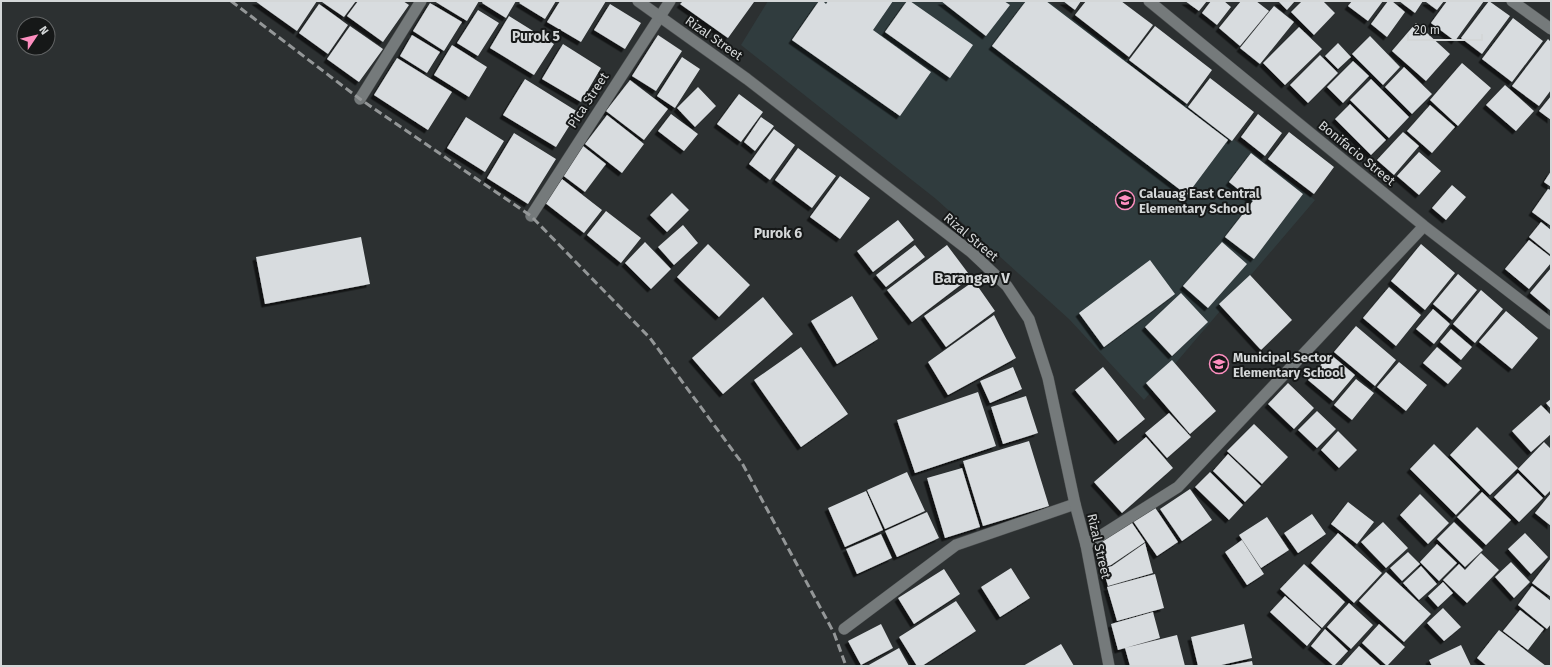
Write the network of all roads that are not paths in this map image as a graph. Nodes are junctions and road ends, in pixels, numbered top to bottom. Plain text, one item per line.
1 (421, 1) edge
2 (638, 1) edge
3 (670, 1) edge
4 (1149, 1) edge
5 (1512, 1) edge
6 (659, 16) junction
7 (1551, 30) edge
8 (360, 99) dead end
9 (531, 216) dead end
10 (1424, 226) junction
11 (1551, 324) edge
12 (1075, 504) junction
13 (1086, 545) junction
14 (844, 629) dead end
15 (1109, 666) edge

1 - 8 street
2 - 6 street, Rizal Street
3 - 6 street, Pica Street
4 - 10 street, Bonifacio Street
5 - 7 street
6 - 9 street, Pica Street
6 - 12 street, Rizal Street
10 - 11 street, Bonifacio Street
10 - 13 street
12 - 13 street, Rizal Street
12 - 14 street
13 - 15 street, Rizal Street

